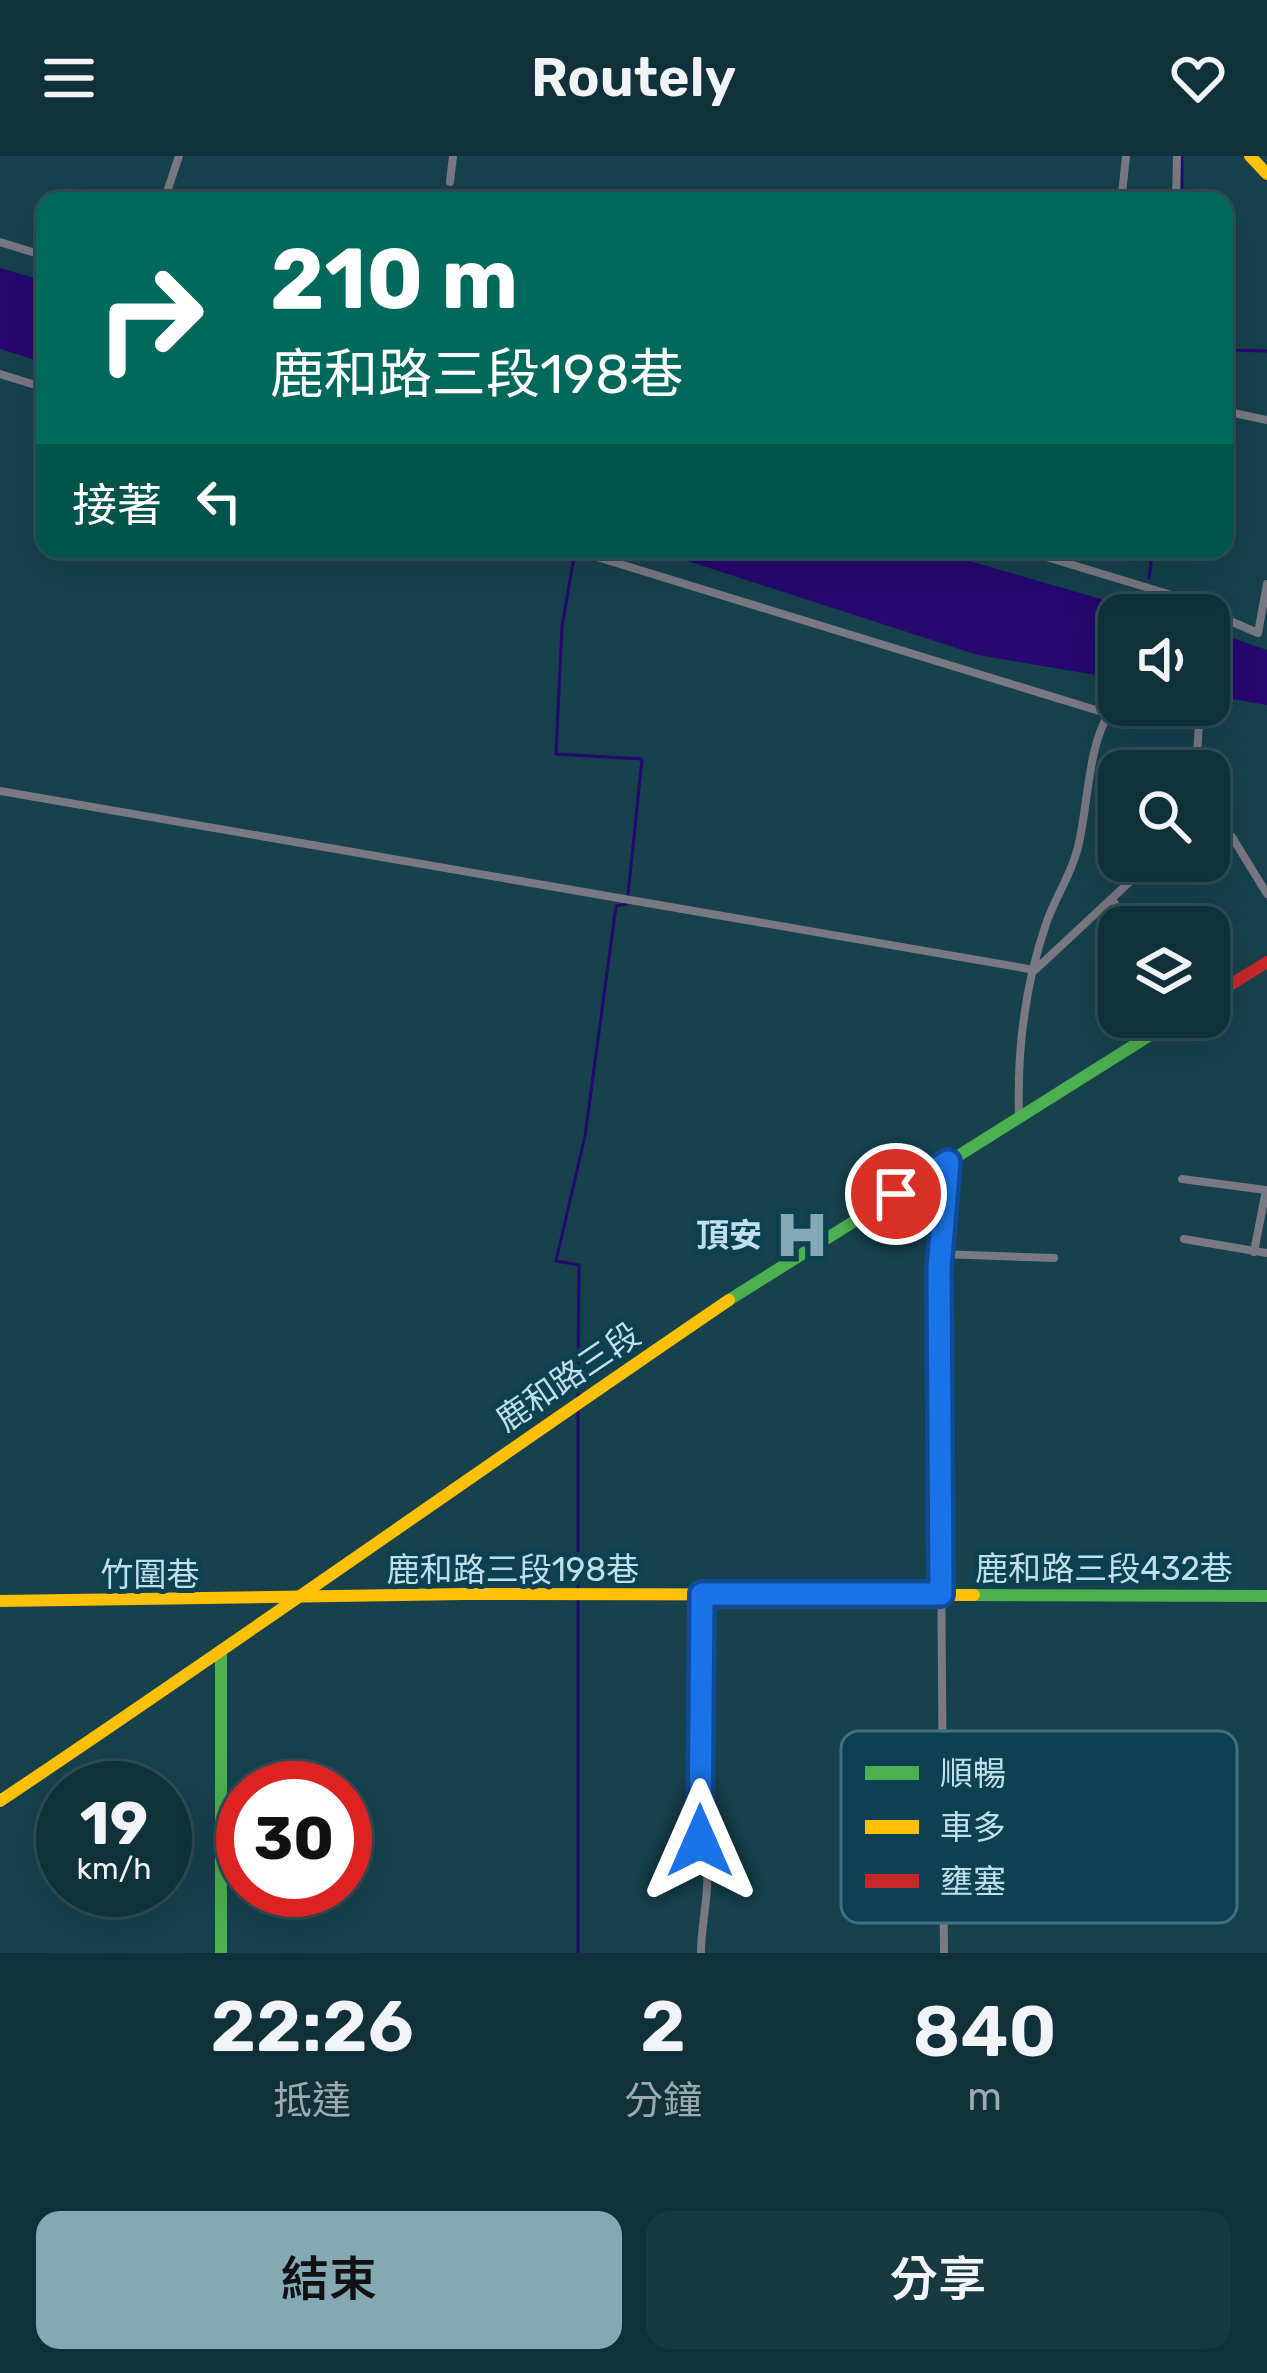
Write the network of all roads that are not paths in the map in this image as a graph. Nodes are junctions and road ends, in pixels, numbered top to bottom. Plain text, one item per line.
1 (178, 156) edge
2 (454, 156) edge
3 (1126, 156) edge
4 (1177, 156) edge
5 (1250, 156) edge
6 (1267, 174) edge
7 (450, 182) dead end
8 (167, 192) edge
9 (1122, 192) edge
10 (1176, 192) edge
11 (0, 242) edge
12 (36, 253) edge
13 (0, 374) edge
14 (36, 385) edge
15 (1233, 413) edge
16 (1267, 420) edge
17 (600, 558) edge
18 (1050, 558) edge
19 (1267, 584) edge
20 (1098, 711) edge
21 (1103, 726) edge
22 (0, 791) edge
23 (1232, 837) dead end
24 (1130, 882) edge
25 (1267, 894) edge
26 (1112, 899) junction
27 (1116, 906) edge
28 (1267, 962) edge
29 (1035, 970) junction
30 (1230, 985) edge
31 (1146, 1038) edge
32 (1019, 1118) junction
33 (948, 1162) junction
34 (1182, 1179) dead end
35 (1266, 1187) edge
36 (1184, 1239) dead end
37 (1254, 1252) junction
38 (1267, 1253) edge
39 (940, 1254) junction
40 (1054, 1258) dead end
41 (702, 1594) junction
42 (941, 1594) junction
43 (1267, 1596) edge
44 (300, 1600) junction
45 (0, 1601) edge
46 (220, 1654) junction
47 (942, 1731) edge
48 (0, 1801) edge
49 (944, 1923) edge
50 (221, 1953) edge
51 (701, 1953) edge
52 (944, 1953) edge

1 - 8 street
2 - 7 street
3 - 9 street
4 - 10 street
5 - 6 street
11 - 12 street
13 - 14 street
15 - 16 street
17 - 20 street
18 - 19 street
21 - 29 street
22 - 29 street
23 - 25 street
24 - 26 street
26 - 27 street
26 - 29 street
28 - 30 street
29 - 32 street
31 - 32 street, 鹿和路三段
32 - 33 street, 鹿和路三段
33 - 39 street, 鹿和路三段432巷
33 - 44 street, 鹿和路三段
34 - 35 street
35 - 37 street
36 - 37 street
37 - 38 street
39 - 40 street
39 - 42 street, 鹿和路三段432巷
41 - 42 street, 鹿和路三段198巷
41 - 44 street, 鹿和路三段198巷
41 - 51 street
42 - 43 street, 鹿和路三段432巷
42 - 47 street, 鹿和路三段432巷
44 - 45 street, 竹圍巷
44 - 46 street, 鹿和路三段
46 - 48 street, 鹿和路三段
46 - 50 street
49 - 52 street, 鹿和路三段432巷

